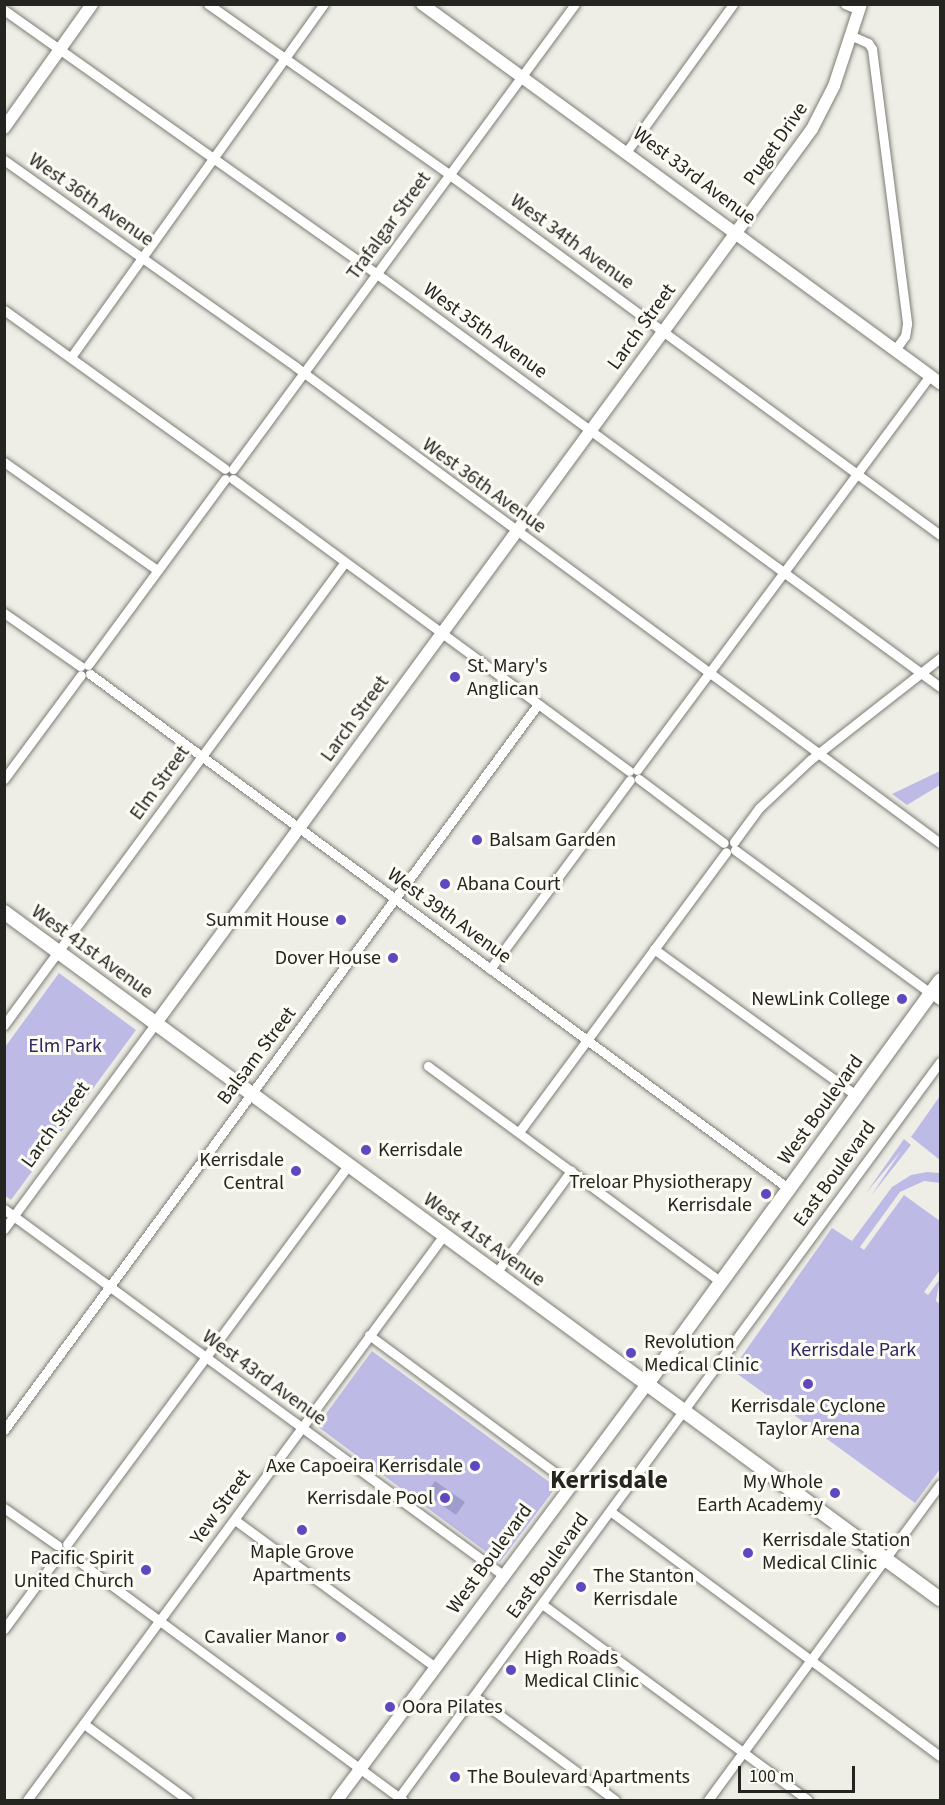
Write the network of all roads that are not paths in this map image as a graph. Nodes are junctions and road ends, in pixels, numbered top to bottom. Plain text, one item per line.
1 (92, 4) edge
2 (208, 4) edge
3 (324, 4) edge
4 (422, 4) edge
5 (575, 4) edge
6 (733, 4) edge
7 (845, 4) edge
8 (860, 7) edge
9 (4, 10) edge
10 (850, 35) junction
11 (60, 50) junction
12 (285, 59) junction
13 (522, 75) junction
14 (4, 128) edge
15 (627, 151) junction
16 (213, 158) junction
17 (4, 160) edge
18 (450, 175) junction
19 (736, 232) junction
20 (141, 257) junction
21 (376, 274) junction
22 (4, 310) edge
23 (663, 331) junction
24 (895, 350) junction
25 (71, 357) junction
26 (303, 373) junction
27 (930, 375) junction
28 (940, 383) edge
29 (591, 430) junction
30 (4, 462) edge
31 (229, 474) junction
32 (857, 474) junction
33 (516, 531) junction
34 (940, 535) edge
35 (345, 562) junction
36 (158, 570) junction
37 (784, 572) junction
38 (4, 612) edge
39 (442, 633) junction
40 (940, 658) edge
41 (85, 670) junction
42 (709, 673) junction
43 (920, 673) junction
44 (940, 687) edge
45 (538, 704) junction
46 (818, 753) junction
47 (201, 757) junction
48 (634, 775) junction
49 (4, 779) edge
50 (299, 828) junction
51 (940, 843) edge
52 (730, 847) junction
53 (395, 899) junction
54 (4, 912) edge
55 (654, 949) junction
56 (59, 951) junction
57 (490, 969) junction
58 (940, 980) edge
59 (936, 997) edge
60 (156, 1023) junction
61 (4, 1025) edge
62 (587, 1040) junction
63 (940, 1062) edge
64 (428, 1066) dead end
65 (251, 1094) junction
66 (856, 1095) junction
67 (519, 1132) junction
68 (348, 1165) junction
69 (570, 1171) junction
70 (788, 1188) junction
71 (4, 1209) edge
72 (14, 1216) junction
73 (4, 1229) edge
74 (444, 1235) junction
75 (496, 1274) junction
76 (720, 1281) junction
77 (109, 1287) junction
78 (369, 1335) junction
79 (206, 1357) junction
80 (647, 1384) junction
81 (687, 1412) junction
82 (301, 1428) junction
83 (4, 1430) edge
84 (570, 1484) junction
85 (940, 1484) edge
86 (4, 1508) edge
87 (610, 1511) junction
88 (235, 1520) junction
89 (67, 1544) junction
90 (57, 1545) junction
91 (69, 1554) junction
92 (58, 1556) junction
93 (886, 1559) junction
94 (503, 1575) junction
95 (940, 1599) edge
96 (542, 1604) junction
97 (159, 1620) junction
98 (4, 1629) edge
99 (811, 1660) junction
100 (435, 1667) junction
101 (474, 1696) junction
102 (84, 1724) junction
103 (743, 1753) junction
104 (940, 1756) edge
105 (360, 1769) junction
106 (27, 1800) edge
107 (189, 1800) edge
108 (337, 1800) edge
109 (400, 1800) edge
110 (615, 1800) edge
111 (708, 1800) edge
112 (808, 1800) edge

1 - 11 street
2 - 12 street, West 34th Avenue
3 - 12 street
4 - 13 street, West 33rd Avenue
5 - 13 street, Trafalgar Street
6 - 15 street
7 - 8 street
8 - 10 street, Puget Drive
9 - 11 street, West 35th Avenue
10 - 19 street, Puget Drive
10 - 24 street
11 - 14 street
11 - 16 street, West 35th Avenue
12 - 16 street
12 - 18 street, West 34th Avenue
13 - 15 street, West 33rd Avenue
13 - 18 street, Trafalgar Street
15 - 19 street, West 33rd Avenue
16 - 20 street
16 - 21 street, West 35th Avenue
17 - 20 street, West 36th Avenue
18 - 21 street, Trafalgar Street
18 - 23 street, West 34th Avenue
19 - 23 street, Larch Street
19 - 24 street, West 33rd Avenue
20 - 25 street
20 - 26 street, West 36th Avenue
21 - 26 street, Trafalgar Street
21 - 29 street, West 35th Avenue
22 - 25 street
23 - 29 street, Larch Street
23 - 32 street, West 34th Avenue
24 - 27 street, West 33rd Avenue
25 - 31 street
26 - 31 street, Trafalgar Street
26 - 33 street, West 36th Avenue
27 - 28 street, West 33rd Avenue
27 - 32 street
29 - 33 street, Larch Street
29 - 37 street, West 35th Avenue
30 - 36 street
31 - 35 street
31 - 36 street, Trafalgar Street
32 - 34 street, West 34th Avenue
32 - 37 street
33 - 39 street, Larch Street
33 - 42 street, West 36th Avenue
35 - 39 street
35 - 47 street, Elm Street
36 - 41 street, Trafalgar Street
37 - 42 street
37 - 43 street, West 35th Avenue
38 - 41 street, West 39th Avenue
39 - 45 street
39 - 50 street, Larch Street
40 - 43 street
41 - 47 street, West 39th Avenue
41 - 49 street, Trafalgar Street
42 - 46 street, West 36th Avenue
42 - 48 street
43 - 44 street, West 35th Avenue
43 - 46 street
45 - 48 street
45 - 53 street, Balsam Street
46 - 51 street, West 36th Avenue
46 - 52 street
47 - 50 street, West 39th Avenue
47 - 56 street, Elm Street
48 - 52 street
48 - 57 street
50 - 53 street, West 39th Avenue
50 - 60 street, Larch Street
52 - 55 street
52 - 59 street
53 - 57 street, West 39th Avenue
53 - 65 street, Balsam Street
54 - 56 main road, West 41st Avenue
55 - 62 street
55 - 66 street
56 - 60 main road, West 41st Avenue
56 - 61 street, Elm Street
57 - 62 street, West 39th Avenue
58 - 59 main road, West Boulevard
59 - 66 main road, West Boulevard
60 - 65 main road, West 41st Avenue
60 - 72 street, Larch Street
62 - 67 street
62 - 70 street, West 39th Avenue
63 - 81 street, East Boulevard
64 - 67 street
65 - 68 main road, West 41st Avenue
65 - 77 street, Balsam Street
66 - 70 main road, West Boulevard
67 - 69 street
68 - 74 main road, West 41st Avenue
68 - 79 street
69 - 75 street
69 - 76 street
70 - 76 main road, West Boulevard
71 - 72 street, West 43rd Avenue
72 - 73 street, Larch Street
72 - 77 street, West 43rd Avenue
74 - 75 main road, West 41st Avenue
74 - 78 street, Yew Street
75 - 80 main road, West 41st Avenue
76 - 80 main road, West Boulevard
77 - 79 street, West 43rd Avenue
77 - 83 street, Balsam Street
78 - 82 street, Yew Street
78 - 84 street
79 - 82 street, West 43rd Avenue
79 - 89 street
80 - 81 main road, West 41st Avenue
80 - 84 street, West Boulevard
81 - 87 street, East Boulevard
81 - 93 main road, West 41st Avenue
82 - 88 street, Yew Street
82 - 94 street, West 43rd Avenue
84 - 94 street, West Boulevard
85 - 93 street
86 - 90 street
87 - 96 street, East Boulevard
87 - 99 street
88 - 97 street, Yew Street
88 - 100 street
89 - 90 street
89 - 91 street
90 - 92 street
91 - 92 street
91 - 97 street
92 - 98 street
93 - 95 main road, West 41st Avenue
93 - 99 street
94 - 100 street, West Boulevard
96 - 101 street, East Boulevard
96 - 103 street
97 - 102 street, Yew Street
97 - 105 street
99 - 103 street
99 - 104 street
100 - 105 street, West Boulevard
101 - 109 street, East Boulevard
101 - 110 street
102 - 106 street, Yew Street
102 - 107 street
103 - 111 street
103 - 112 street
105 - 108 street, West Boulevard
105 - 109 street

